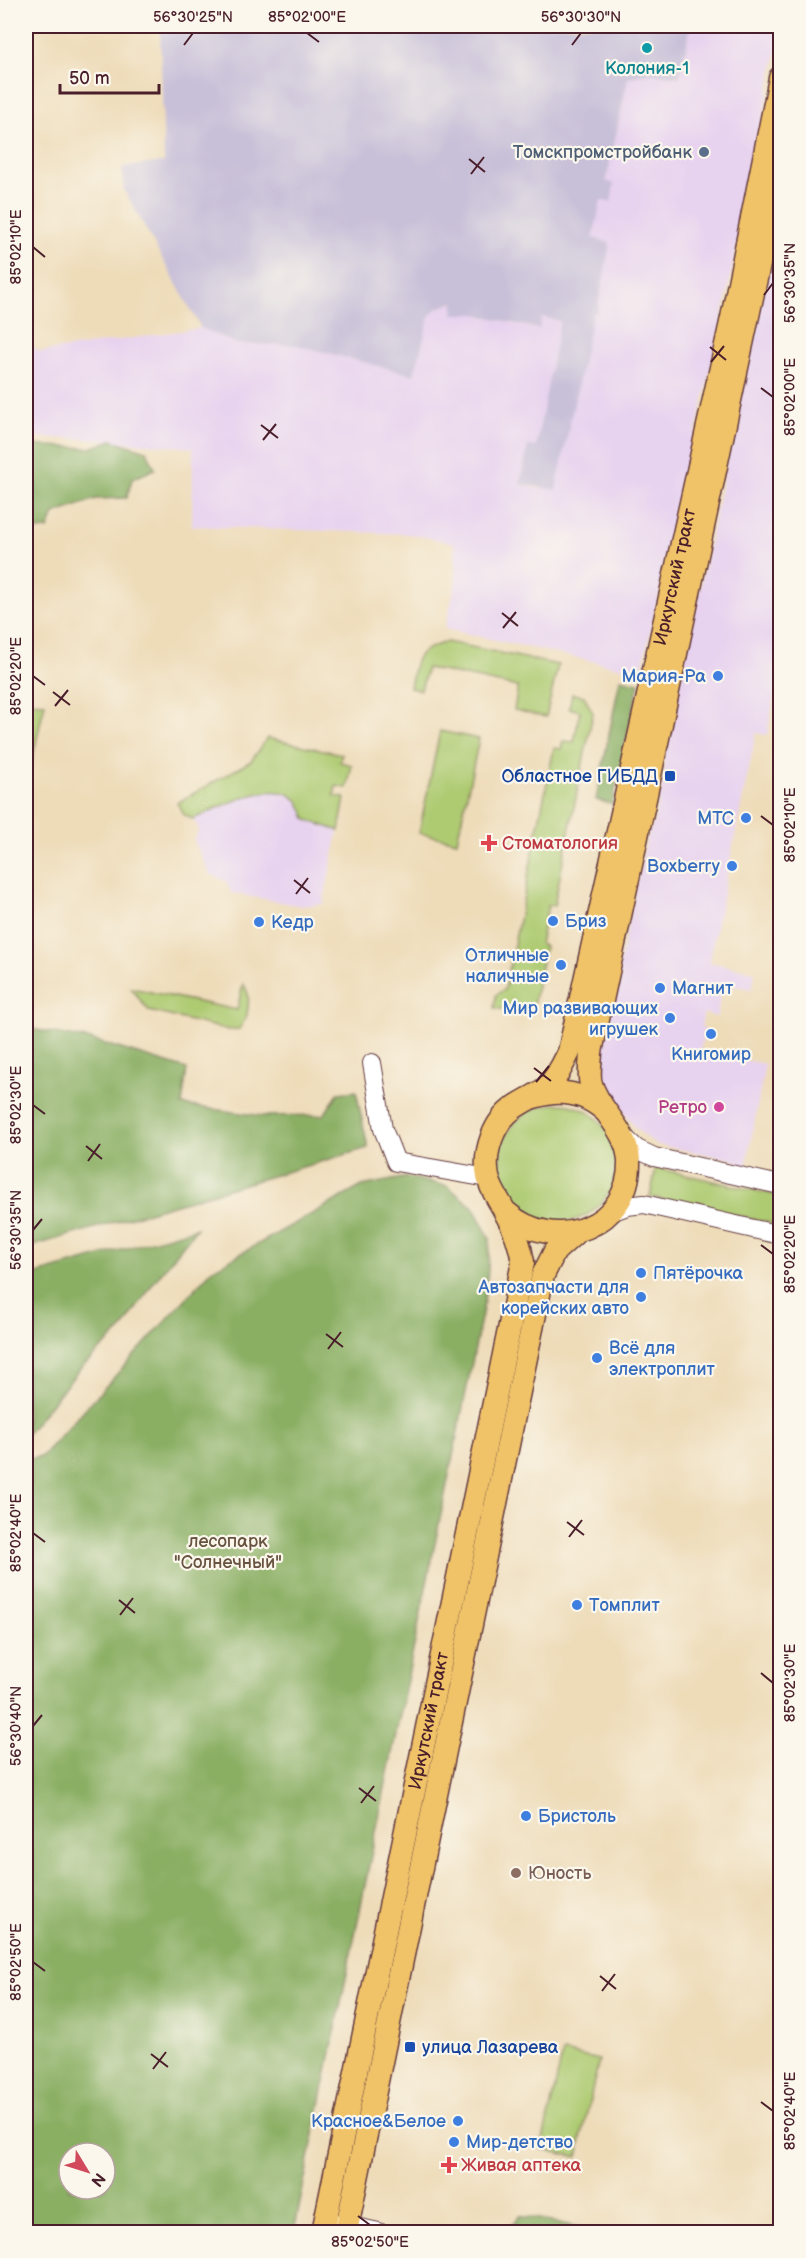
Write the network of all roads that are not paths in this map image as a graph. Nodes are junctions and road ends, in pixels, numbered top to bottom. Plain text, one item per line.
1 (780, 78) edge
2 (780, 166) edge
3 (372, 1063) dead end
4 (531, 1098) junction
5 (610, 1115) junction
6 (623, 1136) junction
7 (488, 1178) junction
8 (780, 1185) edge
9 (506, 1212) junction
10 (608, 1213) junction
11 (575, 1233) junction
12 (780, 1235) edge
13 (335, 2228) edge
14 (379, 2232) edge

1 - 4 main road, Иркутский тракт
2 - 5 main road, Иркутский тракт
3 - 7 street
4 - 5 main road, Иркутский тракт
4 - 7 main road, Иркутский тракт
5 - 6 main road, Иркутский тракт
6 - 8 street
6 - 10 main road, Иркутский тракт
7 - 9 main road, Иркутский тракт
9 - 11 main road, Иркутский тракт
9 - 13 main road, Иркутский тракт
10 - 11 main road, Иркутский тракт
10 - 12 street
11 - 13 main road, Иркутский тракт
13 - 14 street

